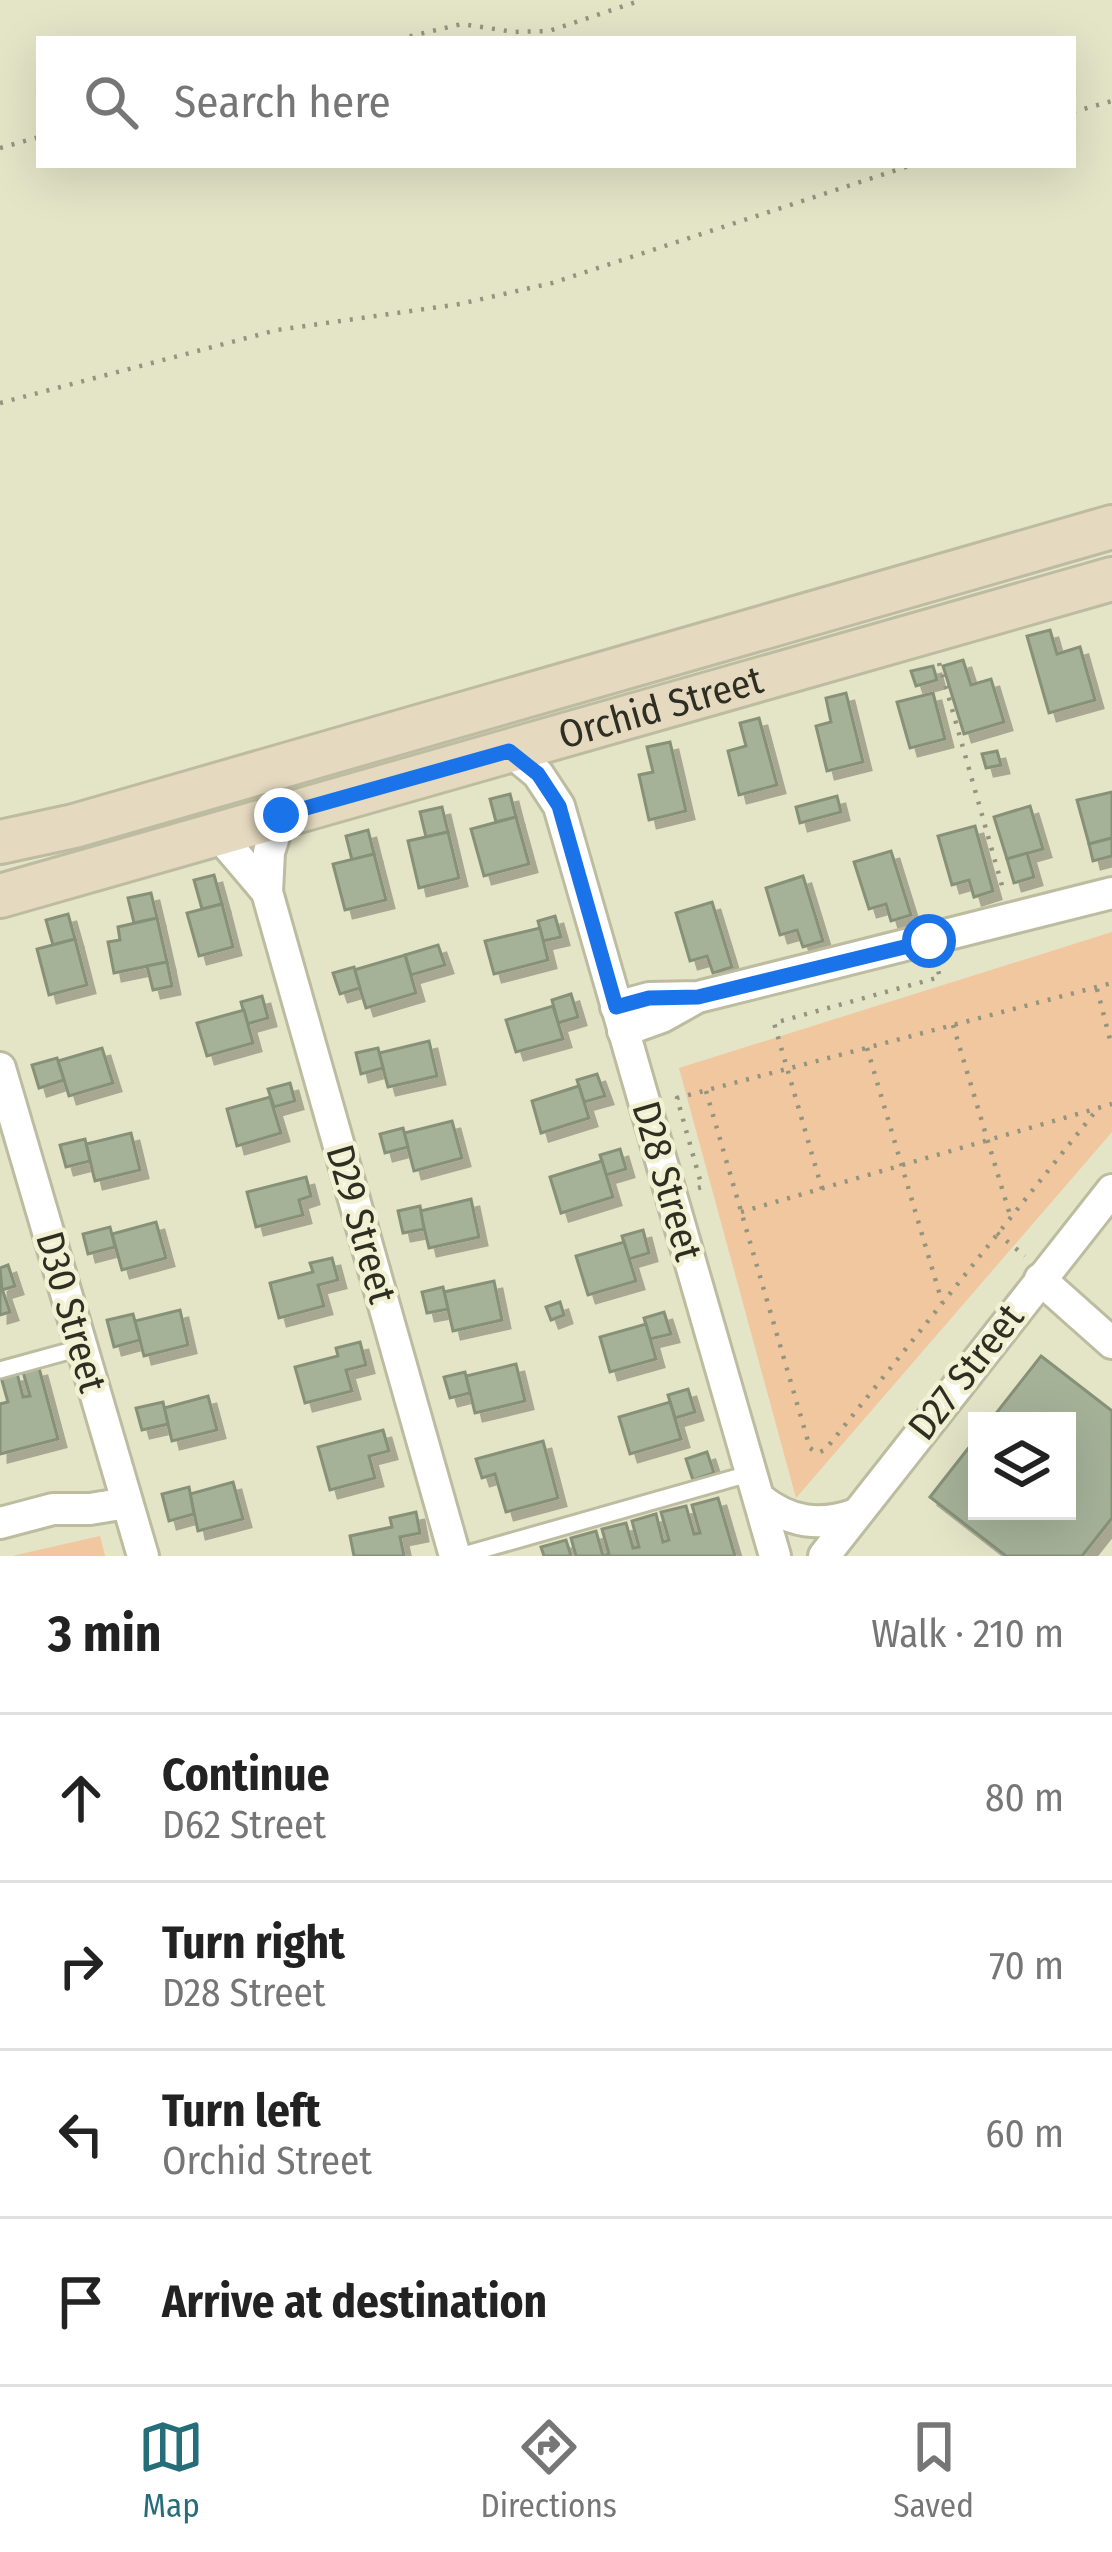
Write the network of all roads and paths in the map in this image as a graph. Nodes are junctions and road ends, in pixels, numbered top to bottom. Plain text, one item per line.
1 (642, 0) edge
2 (411, 36) edge
3 (1112, 100) edge
4 (1076, 111) edge
5 (36, 138) edge
6 (0, 148) edge
7 (903, 168) edge
8 (0, 403) edge
9 (1112, 526) edge
10 (1112, 579) edge
11 (937, 655) dead end
12 (575, 732) junction
13 (509, 751) junction
14 (559, 806) junction
15 (281, 815) junction
16 (74, 826) junction
17 (217, 832) junction
18 (0, 842) edge
19 (0, 872) edge
20 (267, 892) junction
21 (1112, 893) edge
22 (1004, 895) dead end
23 (0, 896) edge
24 (929, 941) junction
25 (1112, 983) edge
26 (1097, 987) junction
27 (620, 1019) junction
28 (953, 1025) junction
29 (1112, 1045) edge
30 (867, 1048) junction
31 (0, 1068) edge
32 (787, 1069) junction
33 (706, 1091) junction
34 (1112, 1104) edge
35 (1099, 1108) junction
36 (987, 1140) junction
37 (902, 1165) junction
38 (822, 1189) junction
39 (1112, 1190) edge
40 (671, 1194) junction
41 (741, 1212) junction
42 (1010, 1216) junction
43 (997, 1233) junction
44 (1043, 1275) junction
45 (942, 1302) junction
46 (1112, 1343) edge
47 (80, 1348) junction
48 (0, 1370) edge
49 (756, 1486) junction
50 (123, 1489) junction
51 (856, 1514) junction
52 (0, 1523) edge
53 (142, 1556) edge
54 (457, 1556) edge
55 (775, 1556) edge
56 (824, 1556) edge

1 - 2 path
3 - 4 path
5 - 6 path
7 - 8 path
9 - 16 street, Orchid Street
10 - 12 street, Orchid Street
11 - 22 path
12 - 13 street, Orchid Street
12 - 14 street, D28 Street
13 - 14 street, D28 Street
13 - 15 street, Orchid Street
14 - 27 street, D28 Street
15 - 17 street, Orchid Street
15 - 20 street, D29 Street
16 - 18 street, Orchid Street
16 - 19 street
17 - 20 street, D29 Street
17 - 23 street, Orchid Street
20 - 54 street, D29 Street
21 - 24 street
24 - 27 street
24 - 32 path
25 - 26 path
26 - 28 path
26 - 29 path
27 - 40 street, D28 Street
28 - 30 path
28 - 36 path
30 - 32 path
30 - 37 path
31 - 47 street, D30 Street
32 - 33 path
32 - 38 path
33 - 40 path
33 - 41 path
34 - 35 path
35 - 36 path
35 - 42 path
36 - 37 path
36 - 42 path
37 - 38 path
37 - 45 path
38 - 41 path
39 - 44 street, D27 Street
40 - 49 street, D28 Street
41 - 45 path
42 - 43 path
43 - 44 path
43 - 45 path
44 - 46 street
44 - 51 street, D27 Street
47 - 48 lane
47 - 50 street, D30 Street
49 - 51 street
49 - 54 lane
49 - 55 street, D28 Street
50 - 52 street
50 - 53 street, D30 Street
51 - 56 street, D27 Street

